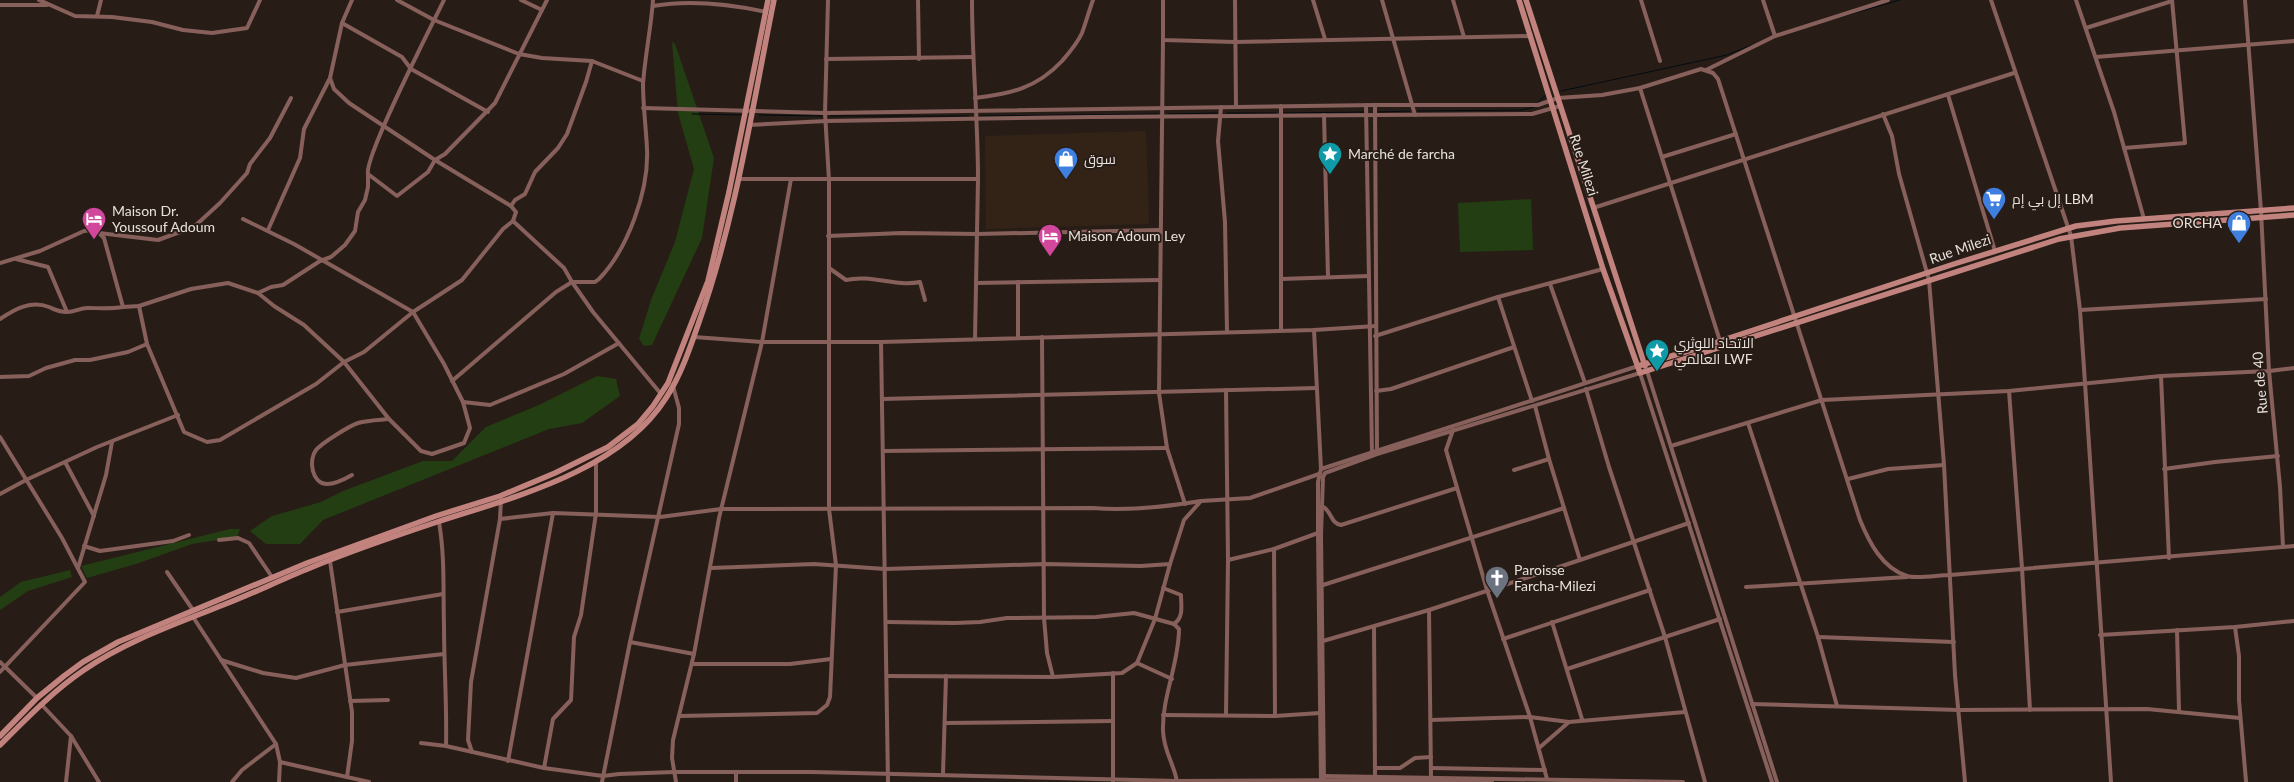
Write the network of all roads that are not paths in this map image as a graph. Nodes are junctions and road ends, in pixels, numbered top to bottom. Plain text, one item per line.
1 (40, 0) edge
2 (100, 0) edge
3 (260, 0) edge
4 (352, 0) edge
5 (397, 0) edge
6 (444, 0) edge
7 (521, 0) edge
8 (547, 0) edge
9 (653, 0) edge
10 (768, 0) edge
11 (774, 0) edge
12 (828, 0) edge
13 (918, 0) edge
14 (972, 0) edge
15 (1093, 0) edge
16 (1163, 0) edge
17 (1235, 0) edge
18 (1313, 0) edge
19 (1382, 0) edge
20 (1453, 0) edge
21 (1519, 0) edge
22 (1526, 0) edge
23 (1641, 0) edge
24 (1763, 0) edge
25 (1888, 0) edge
26 (1991, 0) edge
27 (2076, 0) edge
28 (2172, 0) edge
29 (2245, 0) edge
30 (0, 5) edge
31 (49, 5) junction
32 (653, 6) junction
33 (542, 10) junction
34 (766, 12) junction
35 (97, 16) junction
36 (434, 20) junction
37 (342, 23) junction
38 (2086, 28) junction
39 (1530, 36) junction
40 (1775, 36) junction
41 (1464, 37) junction
42 (1325, 39) junction
43 (1392, 39) junction
44 (1163, 40) junction
45 (2294, 41) edge
46 (1235, 42) junction
47 (2248, 46) junction
48 (2176, 50) junction
49 (519, 54) junction
50 (972, 57) junction
51 (2096, 57) junction
52 (826, 58) junction
53 (919, 59) junction
54 (592, 61) junction
55 (1660, 61) dead end
56 (411, 68) junction
57 (1706, 70) junction
58 (2014, 73) junction
59 (330, 78) junction
60 (644, 81) junction
61 (1640, 88) junction
62 (1948, 95) junction
63 (291, 98) dead end
64 (975, 98) junction
65 (1558, 98) junction
66 (1550, 100) junction
67 (1366, 105) junction
68 (1375, 105) junction
69 (1410, 105) junction
70 (1281, 106) junction
71 (1560, 106) junction
72 (1221, 107) junction
73 (1236, 107) junction
74 (643, 108) junction
75 (1552, 108) junction
76 (1161, 109) junction
77 (488, 112) junction
78 (748, 112) junction
79 (977, 112) junction
80 (825, 113) junction
81 (1883, 114) junction
82 (1324, 115) junction
83 (1415, 115) junction
84 (1281, 116) junction
85 (1366, 116) junction
86 (1375, 116) junction
87 (1162, 118) junction
88 (1220, 118) junction
89 (978, 120) junction
90 (826, 121) junction
91 (745, 125) junction
92 (384, 126) junction
93 (1736, 134) junction
94 (2124, 148) junction
95 (1662, 157) junction
96 (435, 160) junction
97 (1745, 160) junction
98 (368, 174) junction
99 (737, 179) junction
100 (790, 179) junction
101 (978, 179) junction
102 (829, 180) junction
103 (1669, 183) junction
104 (511, 206) junction
105 (1593, 208) junction
106 (2294, 208) edge
107 (2261, 214) junction
108 (2294, 215) edge
109 (242, 219) dead end
110 (2144, 219) junction
111 (513, 221) junction
112 (2067, 229) junction
113 (268, 230) junction
114 (1160, 230) junction
115 (99, 233) junction
116 (977, 234) junction
117 (828, 236) junction
118 (2071, 236) junction
119 (1995, 250) junction
120 (14, 259) junction
121 (320, 261) junction
122 (0, 263) edge
123 (829, 268) junction
124 (1604, 268) junction
125 (1369, 276) junction
126 (1328, 277) junction
127 (1928, 277) junction
128 (1280, 279) junction
129 (1160, 280) junction
130 (572, 282) junction
131 (1018, 282) junction
132 (976, 283) junction
133 (1550, 284) junction
134 (258, 293) junction
135 (1498, 297) junction
136 (2266, 299) junction
137 (925, 300) dead end
138 (138, 306) junction
139 (123, 307) junction
140 (2080, 310) junction
141 (67, 312) junction
142 (413, 312) junction
143 (1794, 317) junction
144 (0, 318) edge
145 (1797, 324) junction
146 (1370, 326) junction
147 (1376, 326) junction
148 (1281, 330) junction
149 (1314, 330) junction
150 (1227, 332) junction
151 (1161, 334) junction
152 (691, 336) junction
153 (1370, 336) junction
154 (1376, 336) junction
155 (1018, 337) junction
156 (1042, 337) junction
157 (975, 339) junction
158 (1720, 341) junction
159 (619, 342) junction
160 (762, 342) junction
161 (830, 342) junction
162 (881, 342) junction
163 (147, 344) junction
164 (1514, 347) junction
165 (344, 362) junction
166 (1645, 364) junction
167 (1638, 366) junction
168 (2294, 368) edge
169 (1647, 371) junction
170 (2269, 371) junction
171 (1640, 373) junction
172 (2161, 376) junction
173 (0, 377) edge
174 (452, 381) junction
175 (1585, 383) junction
176 (2085, 383) junction
177 (671, 384) junction
178 (1316, 388) junction
179 (1586, 389) junction
180 (1226, 390) junction
181 (1376, 391) junction
182 (2009, 391) junction
183 (1159, 393) junction
184 (662, 394) junction
185 (1937, 394) junction
186 (1042, 396) junction
187 (882, 399) junction
188 (1822, 400) junction
189 (1532, 401) junction
190 (463, 402) junction
191 (1535, 406) junction
192 (178, 415) junction
193 (389, 419) junction
194 (1748, 423) junction
195 (1453, 430) junction
196 (0, 437) edge
197 (112, 442) junction
198 (1671, 446) junction
199 (1167, 448) junction
200 (1042, 449) junction
201 (883, 451) junction
202 (1377, 452) junction
203 (1372, 453) junction
204 (2278, 456) junction
205 (1549, 459) junction
206 (596, 461) junction
207 (65, 462) junction
208 (1944, 465) junction
209 (1321, 468) junction
210 (2164, 469) junction
211 (1514, 470) dead end
212 (1319, 474) junction
213 (352, 475) dead end
214 (1848, 479) junction
215 (26, 480) junction
216 (1457, 488) junction
217 (0, 494) edge
218 (500, 496) junction
219 (1227, 499) junction
220 (1201, 501) junction
221 (502, 503) junction
222 (1185, 504) junction
223 (1322, 506) junction
224 (884, 508) junction
225 (1043, 508) junction
226 (1564, 508) junction
227 (829, 509) junction
228 (721, 510) junction
229 (553, 513) junction
230 (596, 513) junction
231 (94, 516) junction
232 (660, 517) junction
233 (500, 519) junction
234 (439, 522) junction
235 (1689, 523) junction
236 (1318, 533) junction
237 (189, 535) dead end
238 (1471, 537) junction
239 (219, 540) dead end
240 (1634, 544) junction
241 (84, 546) junction
242 (2294, 546) edge
243 (2283, 547) junction
244 (1274, 549) junction
245 (2169, 558) junction
246 (1228, 560) junction
247 (1580, 560) junction
248 (330, 561) junction
249 (1045, 564) junction
250 (1170, 564) junction
251 (2096, 564) junction
252 (836, 565) junction
253 (78, 568) junction
254 (711, 568) junction
255 (2022, 568) junction
256 (885, 569) junction
257 (167, 572) dead end
258 (1950, 575) junction
259 (272, 577) junction
260 (1908, 577) junction
261 (1799, 583) junction
262 (1323, 585) junction
263 (1746, 587) dead end
264 (1164, 588) junction
265 (1487, 590) junction
266 (1650, 590) junction
267 (444, 594) junction
268 (193, 610) junction
269 (1428, 610) junction
270 (337, 612) junction
271 (193, 617) junction
272 (1044, 618) junction
273 (1155, 618) junction
274 (1720, 619) junction
275 (2294, 621) edge
276 (886, 622) junction
277 (1552, 622) junction
278 (1174, 624) junction
279 (1374, 627) junction
280 (2235, 627) junction
281 (2177, 630) junction
282 (2100, 636) junction
283 (1664, 637) junction
284 (1818, 637) junction
285 (1503, 639) junction
286 (1324, 641) junction
287 (630, 642) junction
288 (1954, 642) junction
289 (444, 654) junction
290 (694, 654) junction
291 (831, 659) junction
292 (221, 660) junction
293 (0, 662) edge
294 (1137, 663) junction
295 (692, 664) junction
296 (345, 665) junction
297 (5, 666) junction
298 (1567, 669) junction
299 (0, 672) edge
300 (1112, 673) junction
301 (887, 676) junction
302 (946, 676) junction
303 (1053, 678) junction
304 (1172, 679) junction
305 (37, 698) junction
306 (388, 700) dead end
307 (350, 701) junction
308 (1752, 704) junction
309 (42, 706) junction
310 (1836, 706) junction
311 (1959, 710) junction
312 (2030, 710) junction
313 (2105, 711) junction
314 (2179, 711) junction
315 (1685, 712) junction
316 (1320, 713) junction
317 (1226, 714) junction
318 (1163, 715) junction
319 (679, 716) junction
320 (1275, 716) junction
321 (1530, 718) junction
322 (2240, 718) junction
323 (1582, 719) junction
324 (1431, 720) junction
325 (1112, 721) junction
326 (1569, 722) junction
327 (945, 723) junction
328 (0, 736) edge
329 (70, 736) junction
330 (421, 743) dead end
331 (276, 744) junction
332 (0, 745) edge
333 (446, 746) junction
334 (1539, 748) junction
335 (472, 752) junction
336 (1431, 757) junction
337 (508, 761) junction
338 (280, 762) junction
339 (544, 768) junction
340 (1375, 768) junction
341 (1431, 768) junction
342 (1545, 770) junction
343 (674, 772) junction
344 (736, 773) junction
345 (943, 774) junction
346 (888, 775) junction
347 (603, 776) junction
348 (1003, 776) junction
349 (1322, 776) junction
350 (347, 777) junction
351 (1431, 777) junction
352 (1375, 779) edge
353 (1547, 779) junction
354 (1112, 780) edge
355 (1315, 780) junction
356 (1177, 781) edge
357 (1223, 781) edge
358 (1268, 781) edge
359 (2246, 781) edge
360 (66, 782) edge
361 (99, 782) edge
362 (232, 782) edge
363 (279, 782) edge
364 (369, 782) edge
365 (602, 782) edge
366 (676, 782) edge
367 (736, 782) edge
368 (888, 782) edge
369 (1002, 782) edge
370 (1323, 782) edge
371 (1484, 782) edge
372 (1492, 782) edge
373 (1664, 782) edge
374 (1683, 782) edge
375 (1705, 782) edge
376 (1772, 782) edge
377 (1776, 782) edge
378 (1966, 782) edge
379 (2111, 782) edge

1 - 31 street
2 - 35 street
3 - 35 street
4 - 37 street
5 - 36 street
6 - 36 street
7 - 33 street
8 - 33 street
9 - 32 street
10 - 34 street
11 - 78 street
12 - 52 street
13 - 53 street
14 - 50 street
15 - 64 street
16 - 44 street
17 - 46 street
18 - 42 street
19 - 43 street
20 - 41 street
21 - 39 street, Rue Milezi
22 - 65 street, Rue Milezi
23 - 55 street
24 - 40 street
25 - 40 street
26 - 58 street
27 - 38 street
28 - 38 street
28 - 48 street
29 - 47 street, Rue de 40
30 - 31 street
31 - 35 street
32 - 34 street
32 - 60 street
33 - 49 street
34 - 78 street
36 - 49 street
36 - 56 street
37 - 56 street
37 - 59 street
38 - 51 street
39 - 41 street
39 - 66 street, Rue Milezi
40 - 57 street
41 - 43 street
42 - 43 street
42 - 46 street
43 - 69 street
44 - 46 street
44 - 76 street
45 - 47 street
46 - 73 street
47 - 48 street
47 - 107 street, Rue de 40
48 - 51 street
48 - 94 street
49 - 54 street
49 - 77 street
50 - 53 street
50 - 64 street
51 - 94 street
52 - 53 street
52 - 80 street
54 - 60 street
54 - 104 street
56 - 77 street
56 - 92 street
57 - 61 street
57 - 93 street
58 - 62 street
58 - 112 street
59 - 92 street
59 - 113 street
60 - 74 street
61 - 65 street
61 - 95 street
62 - 81 street
62 - 119 street
63 - 115 street
64 - 79 street
65 - 66 street
65 - 71 street, Rue Milezi
66 - 69 street
66 - 75 street, Rue Milezi
67 - 68 street
67 - 70 street
67 - 85 street
68 - 69 street
68 - 86 street
69 - 83 street
70 - 73 street
70 - 84 street
71 - 75 street
71 - 105 street, Rue Milezi
72 - 73 street
72 - 76 street
72 - 88 street
74 - 78 street
74 - 130 street
75 - 83 street
75 - 124 street, Rue Milezi
76 - 79 street
76 - 87 street
77 - 96 street
78 - 80 street
78 - 91 street
79 - 80 street
79 - 89 street
80 - 90 street
81 - 97 street
81 - 127 street
82 - 84 street
82 - 85 street
82 - 126 street
83 - 86 street
84 - 88 street
84 - 128 street
85 - 86 street
85 - 125 street
86 - 147 street
87 - 88 street
87 - 89 street
87 - 114 street
88 - 150 street
89 - 90 street
89 - 101 street
90 - 91 street
90 - 102 street
91 - 99 street
91 - 152 street
92 - 96 street
92 - 98 street
93 - 95 street
93 - 97 street
94 - 110 street
95 - 103 street
96 - 98 street
96 - 104 street
97 - 103 street
97 - 143 street
98 - 121 street
99 - 100 street
99 - 152 street
100 - 102 street
100 - 160 street
101 - 102 street
101 - 116 street
102 - 117 street
103 - 105 street
103 - 158 street
104 - 111 street
105 - 166 street, Rue Milezi
106 - 107 street, Rue Milezi
107 - 108 street, Rue Milezi
107 - 110 street, Rue Milezi
107 - 118 street, Rue Milezi
107 - 136 street, Rue de 40
109 - 113 street
110 - 112 street, Rue Milezi
111 - 130 street
111 - 142 street
112 - 118 street
112 - 119 street, Rue Milezi
113 - 121 street
114 - 116 street
114 - 129 street
115 - 120 street
115 - 139 street
116 - 117 street
116 - 132 street
117 - 123 street
118 - 127 street, Rue Milezi
118 - 140 street
119 - 127 street, Rue Milezi
120 - 122 street
120 - 141 street
121 - 134 street
121 - 142 street
123 - 137 street
123 - 161 street
124 - 133 street
124 - 167 street, Rue Milezi
125 - 126 street
125 - 146 street
126 - 128 street
127 - 143 street, Rue Milezi
127 - 145 street, Rue Milezi
127 - 185 street
128 - 148 street
129 - 131 street
129 - 151 street
130 - 159 street
130 - 174 street
131 - 132 street
131 - 155 street
132 - 157 street
133 - 135 street
133 - 175 street
134 - 138 street
134 - 165 street
135 - 154 street
135 - 164 street
136 - 140 street
136 - 170 street, Rue de 40
138 - 139 street
138 - 163 street
139 - 141 street
140 - 176 street
141 - 144 street
142 - 165 street
142 - 174 street
143 - 145 street
143 - 158 street, Rue Milezi
145 - 169 street, Rue Milezi
145 - 188 street
146 - 147 street
146 - 149 street
146 - 153 street
147 - 154 street
148 - 149 street
148 - 150 street
149 - 178 street
150 - 151 street
151 - 156 street
151 - 183 street
152 - 160 street
152 - 177 street
153 - 154 street
153 - 203 street
154 - 181 street
155 - 156 street
155 - 157 street
156 - 186 street
157 - 162 street
158 - 166 street, Rue Milezi
159 - 184 street
159 - 190 street
160 - 161 street
160 - 228 street
161 - 162 street
161 - 227 street
162 - 187 street
163 - 173 street
163 - 192 street
164 - 181 street
164 - 189 street
165 - 192 street
165 - 193 street
166 - 167 street, Rue Milezi
166 - 169 street, Rue Milezi
167 - 171 street, Rue Milezi
167 - 175 street
168 - 170 street
169 - 171 street, Rue Milezi
169 - 198 street
170 - 172 street
170 - 204 street, Rue de 40
171 - 179 street
171 - 235 street
172 - 176 street
172 - 210 street
174 - 190 street
175 - 189 street
176 - 182 street
176 - 251 street
177 - 184 street
177 - 206 street
177 - 232 street
178 - 180 street
178 - 209 street
179 - 191 street
179 - 240 street
180 - 183 street
180 - 219 street
181 - 202 street
182 - 185 street
182 - 255 street
183 - 186 street
183 - 199 street
184 - 218 street
185 - 188 street
185 - 208 street
186 - 187 street
186 - 200 street
187 - 201 street
188 - 194 street
188 - 214 street
189 - 202 street
190 - 193 street
191 - 195 street
191 - 205 street
192 - 197 street
193 - 213 street
194 - 198 street
194 - 261 street
195 - 202 street
195 - 216 street
196 - 215 street
197 - 207 street
197 - 231 street
198 - 308 street
199 - 200 street
199 - 222 street
200 - 201 street
200 - 225 street
201 - 224 street
202 - 203 street
203 - 209 street
203 - 223 street
204 - 210 street
204 - 243 street, Rue de 40
205 - 211 street
205 - 226 street
206 - 221 street
206 - 230 street
207 - 215 street
207 - 231 street
208 - 214 street
208 - 258 street
209 - 212 street
210 - 245 street
212 - 219 street
212 - 236 street
214 - 260 street
215 - 217 street
215 - 253 street
216 - 223 street
216 - 238 street
218 - 221 street
218 - 259 street
219 - 220 street
219 - 246 street
220 - 222 street
220 - 250 street
221 - 233 street
221 - 234 street
222 - 225 street
223 - 262 street
224 - 225 street
224 - 227 street
224 - 256 street
225 - 249 street
226 - 238 street
226 - 247 street
227 - 228 street
227 - 252 street
228 - 232 street
228 - 254 street
229 - 230 street
229 - 233 street
229 - 337 street
230 - 232 street
230 - 339 street
231 - 241 street
232 - 287 street
233 - 335 street
234 - 248 street
234 - 267 street
235 - 240 street
235 - 274 street
236 - 244 street
236 - 316 street
237 - 241 street
238 - 262 street
238 - 265 street
239 - 259 street
240 - 247 street
240 - 266 street
241 - 253 street
242 - 243 street
243 - 245 street
244 - 246 street
244 - 320 street
245 - 251 street
246 - 317 street
247 - 265 street
248 - 270 street
248 - 271 street
249 - 250 street
249 - 256 street
249 - 272 street
250 - 264 street
251 - 255 street
251 - 282 street
252 - 254 street
252 - 256 street
252 - 291 street
253 - 297 street
254 - 290 street
255 - 258 street
255 - 312 street
256 - 276 street
257 - 268 street
258 - 260 street
258 - 288 street
259 - 268 street
260 - 261 street
261 - 263 street
261 - 284 street
262 - 286 street
264 - 273 street
264 - 278 street
265 - 269 street
265 - 285 street
266 - 277 street
266 - 283 street
267 - 270 street
267 - 289 street
268 - 305 street
269 - 279 street
269 - 324 street
270 - 296 street
271 - 292 street
271 - 309 street
272 - 273 street
272 - 276 street
272 - 303 street
273 - 278 street
273 - 294 street
274 - 283 street
274 - 376 street
275 - 280 street
276 - 301 street
277 - 285 street
277 - 298 street
278 - 304 street
279 - 286 street
279 - 340 street
280 - 281 street
280 - 322 street
281 - 282 street
281 - 314 street
282 - 313 street
283 - 298 street
283 - 315 street
284 - 288 street
284 - 310 street
285 - 321 street
286 - 349 street
287 - 290 street
287 - 347 street
288 - 311 street
289 - 296 street
289 - 333 street
290 - 295 street
291 - 295 street
291 - 319 street
292 - 296 street
292 - 331 street
293 - 297 street
294 - 300 street
294 - 304 street
295 - 319 street
296 - 307 street
297 - 299 street
297 - 305 street
298 - 323 street
300 - 303 street
300 - 325 street
301 - 302 street
301 - 346 street
302 - 303 street
302 - 327 street
304 - 318 street
305 - 309 street
305 - 328 street
306 - 307 street
307 - 350 street
308 - 310 street
308 - 377 street
309 - 329 street
309 - 332 street
310 - 311 street
311 - 312 street
311 - 378 street
312 - 313 street
313 - 314 street
313 - 379 street
314 - 322 street
315 - 323 street
315 - 375 street
316 - 320 street
316 - 349 street
317 - 318 street
317 - 320 street
318 - 356 street
319 - 343 street
321 - 324 street
321 - 326 street
321 - 334 street
322 - 359 street
323 - 326 street
324 - 336 street
325 - 327 street
325 - 354 street
326 - 334 street
327 - 345 street
329 - 360 street
329 - 361 street
330 - 333 street
331 - 338 street
331 - 362 street
333 - 335 street
334 - 342 street
335 - 337 street
336 - 340 street
336 - 341 street
337 - 339 street
338 - 350 street
338 - 363 street
339 - 347 street
340 - 352 street
341 - 342 street
341 - 351 street
342 - 353 street
343 - 344 street
343 - 347 street
343 - 366 street
344 - 346 street
344 - 367 street
345 - 346 street
345 - 348 street
346 - 368 street
347 - 365 street
348 - 354 street
348 - 369 street
349 - 352 street
349 - 355 street
349 - 370 street
350 - 364 street
351 - 352 street
351 - 353 street
352 - 370 street
352 - 371 street
353 - 373 street
354 - 356 street
355 - 358 street
355 - 370 street
356 - 357 street
357 - 358 street
371 - 372 street
373 - 374 street

